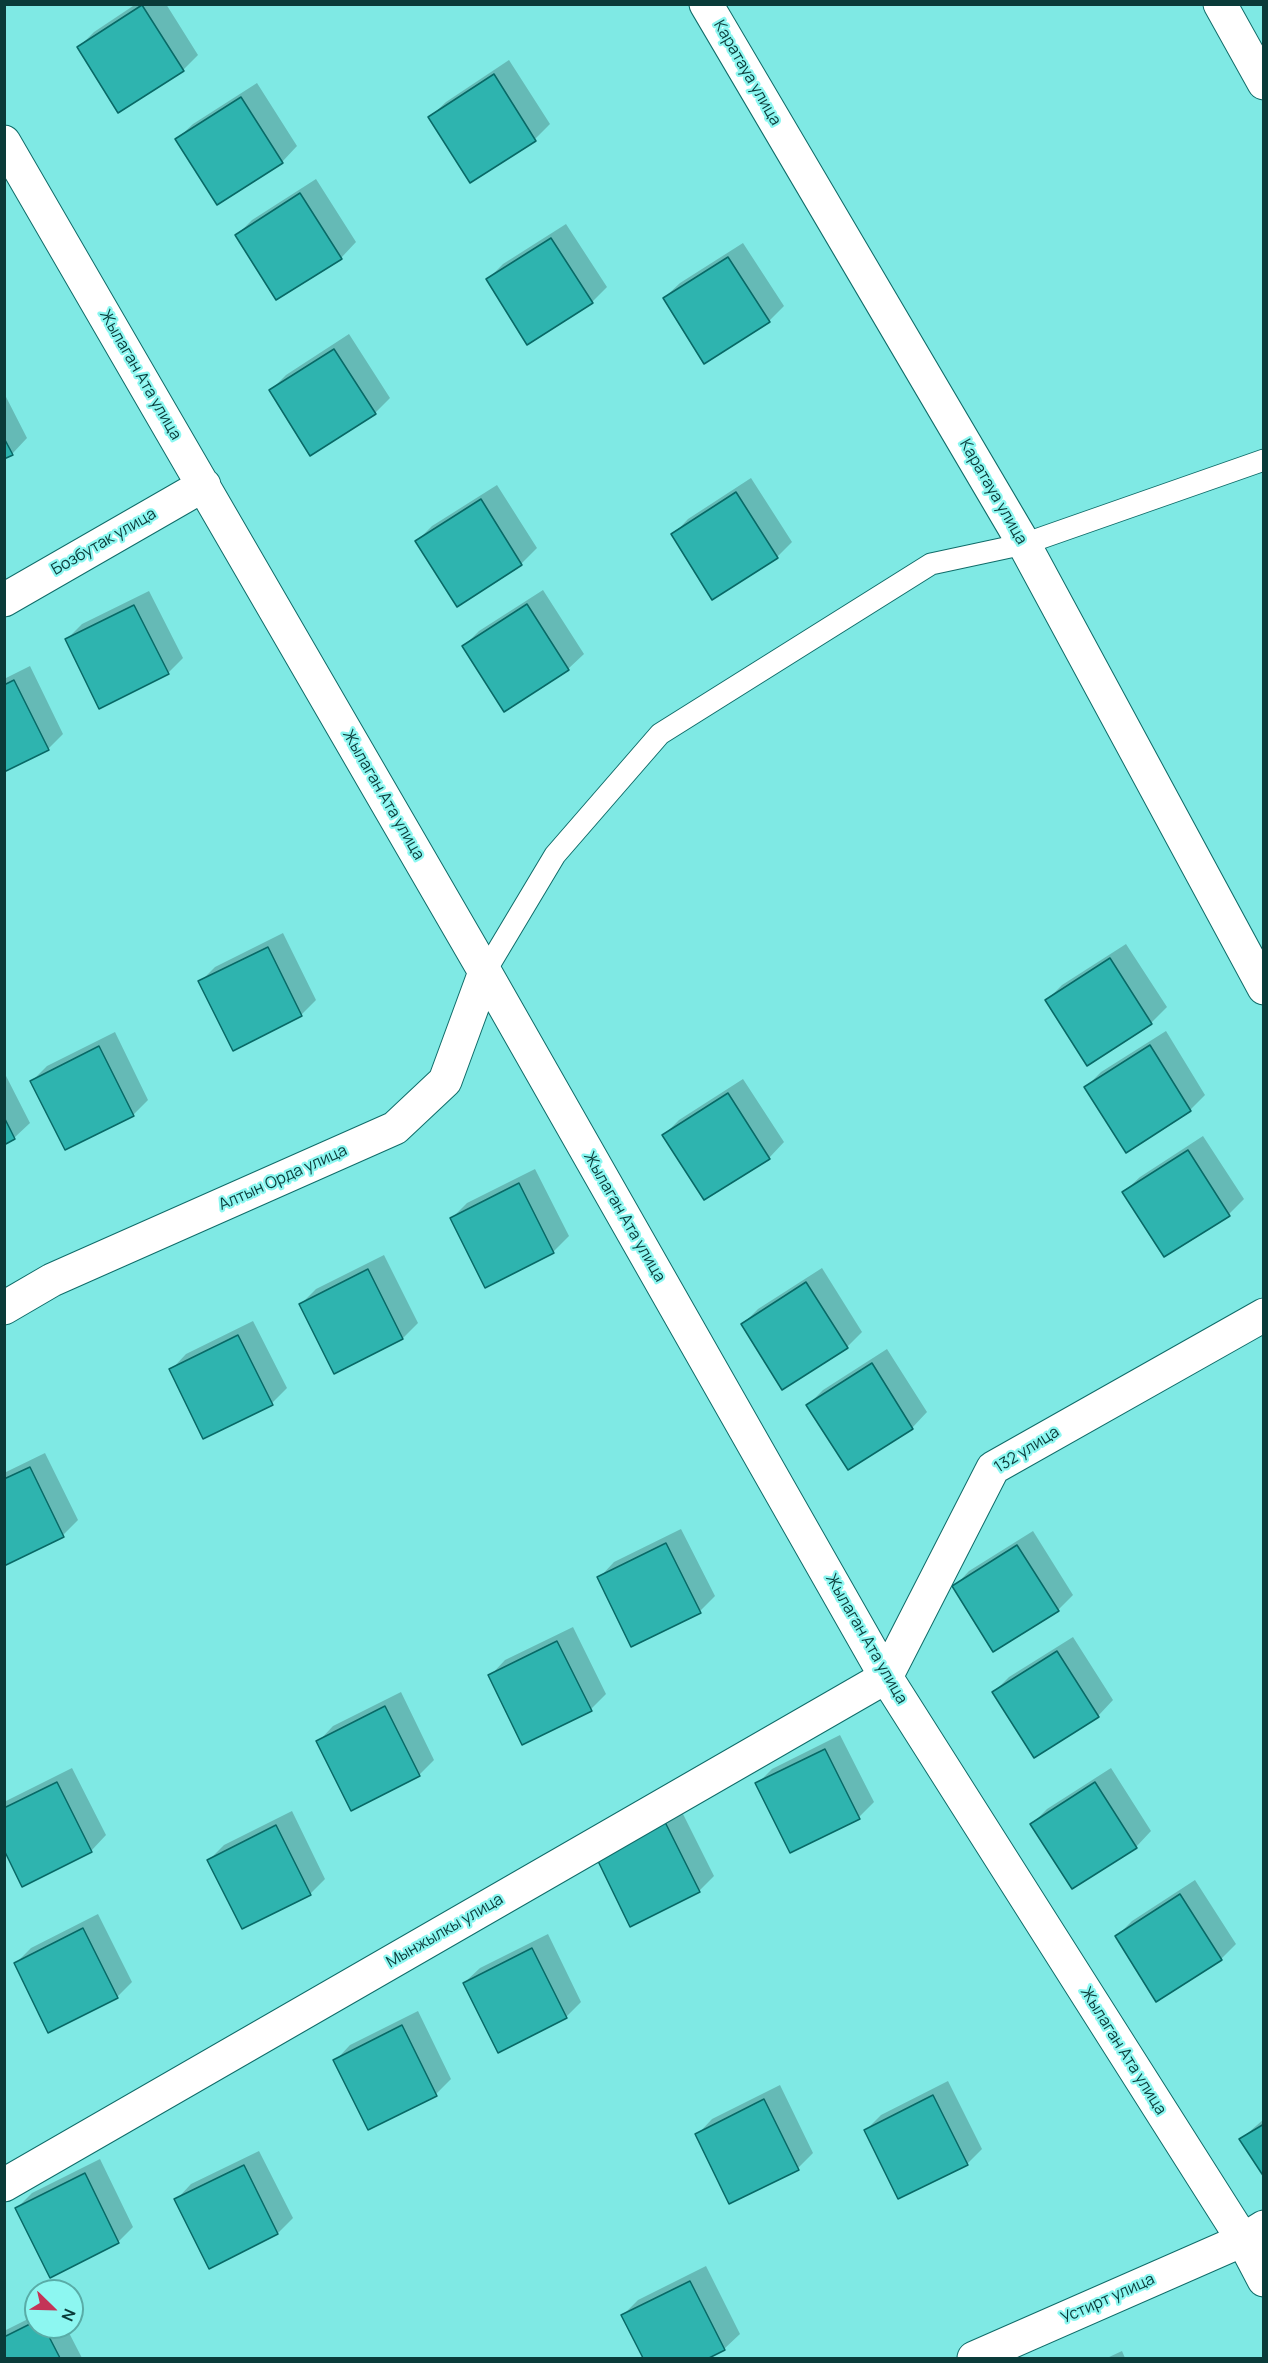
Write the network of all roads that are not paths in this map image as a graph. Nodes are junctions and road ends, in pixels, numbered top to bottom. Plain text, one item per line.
1 (706, 4) edge
2 (1220, 4) edge
3 (1263, 83) edge
4 (4, 142) edge
5 (1263, 460) edge
6 (204, 485) junction
7 (1024, 544) junction
8 (4, 600) edge
9 (485, 972) junction
10 (1263, 988) edge
11 (4, 1308) edge
12 (1263, 1315) edge
13 (886, 1677) junction
14 (4, 2185) edge
15 (1253, 2233) edge
16 (1263, 2280) edge
17 (974, 2358) edge

1 - 7 street, Каратауа улица
2 - 3 street
4 - 6 street, Жылаган Ата улица
5 - 7 lane
6 - 8 street, Бозбутак улица
6 - 9 street, Жылаган Ата улица
7 - 9 lane
7 - 10 street, Каратауа улица
9 - 11 street, Алтын Орда улица
9 - 13 street, Жылаган Ата улица
12 - 13 street, 132 улица
13 - 14 street, Мынжылкы улица
13 - 15 street, Жылаган Ата улица
15 - 16 street, Жылаган Ата улица
15 - 17 street, Устирт улица

